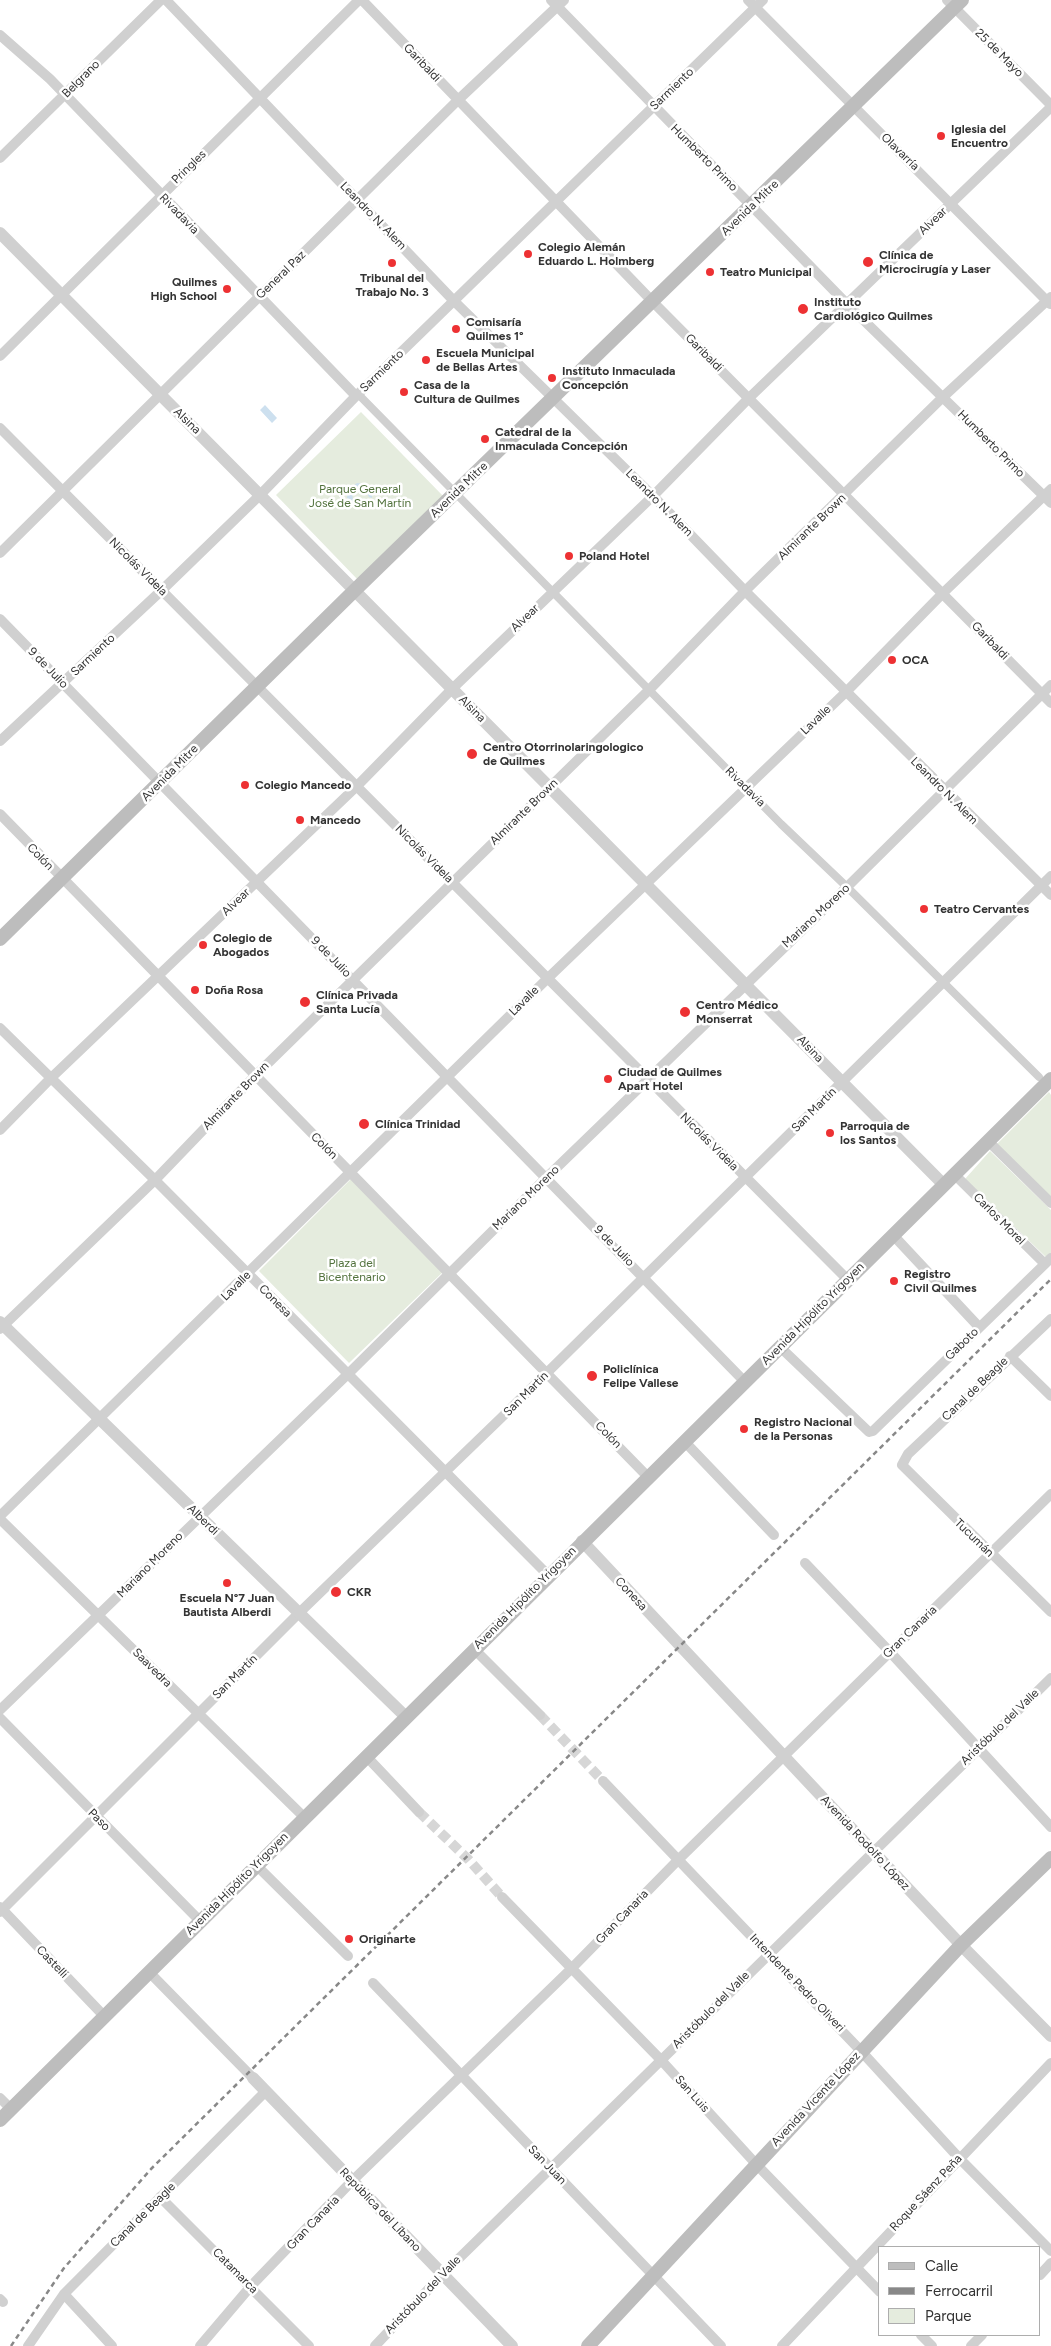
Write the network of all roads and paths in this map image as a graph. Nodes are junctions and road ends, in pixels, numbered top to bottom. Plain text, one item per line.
1 (161, 0) edge
2 (166, 0) edge
3 (360, 0) edge
4 (763, 0) edge
5 (558, 2) edge
6 (955, 2) edge
7 (751, 4) edge
8 (0, 35) edge
9 (65, 94) junction
10 (259, 98) junction
11 (458, 100) junction
12 (1051, 106) edge
13 (654, 107) junction
14 (854, 107) junction
15 (0, 158) edge
16 (161, 195) junction
17 (358, 200) junction
18 (555, 202) junction
19 (951, 203) junction
20 (752, 206) junction
21 (0, 233) edge
22 (61, 294) junction
23 (259, 297) junction
24 (454, 301) junction
25 (1050, 301) edge
26 (653, 302) junction
27 (847, 304) junction
28 (0, 356) edge
29 (160, 395) junction
30 (357, 395) junction
31 (943, 397) junction
32 (749, 398) junction
33 (552, 399) junction
34 (0, 428) edge
35 (61, 491) junction
36 (456, 492) junction
37 (260, 495) junction
38 (845, 495) junction
39 (653, 496) junction
40 (1049, 496) edge
41 (0, 553) edge
42 (162, 590) junction
43 (354, 590) junction
44 (552, 592) junction
45 (745, 592) junction
46 (943, 593) junction
47 (0, 618) edge
48 (62, 683) junction
49 (1051, 685) edge
50 (256, 686) junction
51 (452, 689) junction
52 (648, 690) junction
53 (846, 692) junction
54 (1042, 694) junction
55 (1051, 703) edge
56 (0, 741) edge
57 (160, 782) junction
58 (357, 786) junction
59 (550, 786) junction
60 (746, 789) junction
61 (943, 790) junction
62 (0, 814) edge
63 (1051, 876) edge
64 (62, 879) junction
65 (257, 881) junction
66 (452, 882) junction
67 (646, 883) junction
68 (1041, 886) junction
69 (847, 887) junction
70 (1051, 896) edge
71 (0, 939) edge
72 (158, 977) junction
73 (548, 978) junction
74 (355, 981) junction
75 (746, 982) junction
76 (945, 983) junction
77 (0, 1028) edge
78 (255, 1076) junction
79 (448, 1076) junction
80 (51, 1078) junction
81 (648, 1079) junction
82 (1047, 1081) edge
83 (842, 1082) junction
84 (0, 1130) edge
85 (988, 1141) junction
86 (350, 1172) junction
87 (954, 1174) junction
88 (547, 1177) junction
89 (745, 1178) junction
90 (155, 1180) junction
91 (944, 1185) junction
92 (1051, 1203) edge
93 (893, 1235) junction
94 (1048, 1261) edge
95 (450, 1272) junction
96 (248, 1274) junction
97 (644, 1277) junction
98 (848, 1280) junction
99 (1051, 1319) edge
100 (1, 1326) edge
101 (979, 1327) junction
102 (780, 1347) junction
103 (1010, 1356) junction
104 (548, 1372) junction
105 (348, 1374) junction
106 (745, 1382) junction
107 (1051, 1396) edge
108 (99, 1420) junction
109 (685, 1442) junction
110 (902, 1462) joint
111 (446, 1473) junction
112 (648, 1477) junction
113 (1051, 1494) edge
114 (199, 1516) junction
115 (0, 1517) edge
116 (774, 1535) dead end
117 (582, 1541) junction
118 (990, 1554) junction
119 (805, 1563) dead end
120 (548, 1575) junction
121 (1051, 1612) edge
122 (298, 1614) junction
123 (99, 1616) junction
124 (680, 1648) joint
125 (474, 1649) junction
126 (890, 1652) junction
127 (1051, 1678) edge
128 (0, 1710) edge
129 (198, 1714) junction
130 (540, 1715) tunnel mouth
131 (406, 1717) junction
132 (0, 1718) edge
133 (978, 1748) junction
134 (366, 1756) junction
135 (783, 1756) junction
136 (603, 1781) tunnel mouth
137 (419, 1812) tunnel mouth
138 (95, 1816) junction
139 (304, 1817) junction
140 (1051, 1827) edge
141 (872, 1851) junction
142 (1051, 1858) edge
143 (679, 1859) junction
144 (256, 1865) junction
145 (502, 1897) tunnel mouth
146 (1, 1910) edge
147 (200, 1921) junction
148 (961, 1945) junction
149 (769, 1953) junction
150 (348, 1956) dead end
151 (571, 1969) junction
152 (149, 1972) junction
153 (372, 1983) dead end
154 (104, 2016) junction
155 (1051, 2036) edge
156 (861, 2051) junction
157 (660, 2060) junction
158 (1051, 2063) edge
159 (250, 2075) joint
160 (460, 2075) junction
161 (266, 2091) junction
162 (0, 2098) edge
163 (11, 2109) junction
164 (0, 2120) edge
165 (959, 2158) junction
166 (756, 2164) junction
167 (550, 2169) junction
168 (352, 2181) junction
169 (160, 2197) junction
170 (1051, 2251) edge
171 (1051, 2263) edge
172 (855, 2267) junction
173 (654, 2274) junction
174 (1041, 2274) edge
175 (442, 2275) junction
176 (251, 2286) junction
177 (878, 2290) edge
178 (64, 2294) junction
179 (923, 2336) edge
180 (981, 2336) edge
181 (28, 2346) edge
182 (112, 2346) edge
183 (200, 2346) edge
184 (309, 2346) edge
185 (375, 2346) edge
186 (512, 2346) edge
187 (588, 2346) edge
188 (722, 2346) edge
189 (782, 2346) edge
190 (932, 2346) edge
191 (971, 2346) edge

1 - 9 street, Belgrano
2 - 10 street, Leandro N. Alem
3 - 10 street, Pringles
3 - 11 street, Garibaldi
4 - 7 street, Sarmiento
5 - 11 street, General Paz
5 - 13 street, Humberto Primo
6 - 12 street, 25 de Mayo
6 - 14 main road, Avenida Mitre
7 - 13 street, Sarmiento
7 - 14 street, Olavarría
8 - 9 street, Rivadavia
9 - 15 street, Belgrano
9 - 16 street, Rivadavia
10 - 16 street, Pringles
10 - 17 street, Leandro N. Alem
11 - 17 street, General Paz
11 - 18 street, Garibaldi
12 - 19 street, Alvear
13 - 18 street, Sarmiento
13 - 20 street, Humberto Primo
14 - 19 street, Olavarría
14 - 20 main road, Avenida Mitre
16 - 22 street, Pringles
16 - 23 street, Rivadavia
17 - 23 street, General Paz
17 - 24 street, Leandro N. Alem
18 - 24 street, Sarmiento
18 - 26 street, Garibaldi
19 - 25 street, Olavarría
19 - 27 street, Alvear
20 - 26 main road, Avenida Mitre
20 - 27 street, Humberto Primo
21 - 22 street, Alsina
22 - 28 street, Pringles
22 - 29 street, Alsina
23 - 29 street, General Paz
23 - 30 street, Rivadavia
24 - 30 street, Sarmiento
24 - 33 street, Leandro N. Alem
25 - 31 street, Almirante Brown
26 - 32 street, Garibaldi
26 - 33 main road, Avenida Mitre
27 - 31 street, Humberto Primo
27 - 32 street, Alvear
29 - 35 street, General Paz
29 - 37 street, Alsina
30 - 36 street, Rivadavia
30 - 37 street, Sarmiento
31 - 38 street, Almirante Brown
31 - 40 street, Humberto Primo
32 - 38 street, Garibaldi
32 - 39 street, Alvear
33 - 36 main road, Avenida Mitre
33 - 39 street, Leandro N. Alem
34 - 35 street, Nicolás Videla
35 - 41 street, General Paz
35 - 42 street, Nicolás Videla
36 - 43 main road, Avenida Mitre
36 - 44 street, Rivadavia
37 - 42 street, Sarmiento
37 - 43 street, Alsina
38 - 45 street, Almirante Brown
38 - 46 street, Garibaldi
39 - 44 street, Alvear
39 - 45 street, Leandro N. Alem
40 - 46 street, Lavalle
42 - 48 street, Sarmiento
42 - 50 street, Nicolás Videla
43 - 50 main road, Avenida Mitre
43 - 51 street, Alsina
44 - 51 street, Alvear
44 - 52 street, Rivadavia
45 - 52 street, Almirante Brown
45 - 53 street, Leandro N. Alem
46 - 53 street, Lavalle
46 - 54 street, Garibaldi
47 - 48 street, 9 de Julio
48 - 56 street, Sarmiento
48 - 57 street, 9 de Julio
49 - 54 street, Mariano Moreno
50 - 57 main road, Avenida Mitre
50 - 58 street, Nicolás Videla
51 - 58 street, Alvear
51 - 59 street, Alsina
52 - 59 street, Almirante Brown
52 - 60 street, Rivadavia
53 - 60 street, Lavalle
53 - 61 street, Leandro N. Alem
54 - 55 street, Garibaldi
54 - 61 street, Mariano Moreno
57 - 64 main road, Avenida Mitre
57 - 65 street, 9 de Julio
58 - 65 street, Alvear
58 - 66 street, Nicolás Videla
59 - 66 street, Almirante Brown
59 - 67 street, Alsina
60 - 67 street, Lavalle
60 - 69 street, Rivadavia
61 - 68 street, Leandro N. Alem
61 - 69 street, Mariano Moreno
62 - 64 street, Colón
63 - 68 street, San Martín
64 - 71 main road, Avenida Mitre
64 - 72 street, Colón
65 - 72 street, Alvear
65 - 74 street, 9 de Julio
66 - 73 street, Nicolás Videla
66 - 74 street, Almirante Brown
67 - 73 street, Lavalle
67 - 75 street, Alsina
68 - 70 street, Leandro N. Alem
68 - 76 street, San Martín
69 - 75 street, Mariano Moreno
69 - 76 street, Rivadavia
72 - 78 street, Colón
72 - 80 street, Alvear
73 - 79 street, Lavalle
73 - 81 street, Nicolás Videla
74 - 78 street, Almirante Brown
74 - 79 street, 9 de Julio
75 - 81 street, Mariano Moreno
75 - 83 street, Alsina
76 - 82 street, Rivadavia
76 - 83 street, San Martín
77 - 80 street, Conesa
78 - 86 street, Colón
78 - 90 street, Almirante Brown
79 - 86 street, Lavalle
79 - 88 street, 9 de Julio
80 - 84 street, Alvear
80 - 90 street, Conesa
81 - 88 street, Mariano Moreno
81 - 89 street, Nicolás Videla
82 - 85 main road, Avenida Hipólito Yrigoyen
83 - 89 street, San Martín
83 - 91 street, Alsina
85 - 87 main road, Avenida Hipólito Yrigoyen
85 - 92 street
86 - 95 street, Colón
86 - 96 street, Lavalle
87 - 91 main road, Avenida Hipólito Yrigoyen
87 - 94 street, Carlos Morel
88 - 95 street, Mariano Moreno
88 - 97 street, 9 de Julio
89 - 97 street, San Martín
89 - 98 street, Nicolás Videla
90 - 96 street, Conesa
90 - 100 street, Almirante Brown
91 - 93 main road, Avenida Hipólito Yrigoyen
93 - 98 main road, Avenida Hipólito Yrigoyen
93 - 101 street
94 - 101 street, Gaboto
95 - 104 street, Colón
95 - 105 street, Mariano Moreno
96 - 105 street, Conesa
96 - 108 street, Lavalle
97 - 104 street, San Martín
97 - 106 street, 9 de Julio
98 - 102 main road, Avenida Hipólito Yrigoyen
99 - 103 street, Canal de Beagle
100 - 108 street, Alberdi
101 - 102 street, Gaboto
102 - 106 main road, Avenida Hipólito Yrigoyen
103 - 107 street
103 - 110 street, Canal de Beagle
104 - 111 street, San Martín
104 - 112 street, Colón
105 - 111 street, Conesa
105 - 114 street, Mariano Moreno
106 - 109 main road, Avenida Hipólito Yrigoyen
108 - 114 street, Alberdi
108 - 115 street, Lavalle
109 - 112 main road, Avenida Hipólito Yrigoyen
109 - 116 street
110 - 118 street, Tucumán
111 - 120 street, Conesa
111 - 122 street, San Martín
112 - 117 main road, Avenida Hipólito Yrigoyen
113 - 118 street, Gran Canaria
114 - 122 street, Alberdi
114 - 123 street, Mariano Moreno
115 - 123 street, Saavedra
117 - 120 main road, Avenida Hipólito Yrigoyen
117 - 124 street, Conesa
118 - 121 street, Tucumán
118 - 126 street, Gran Canaria
119 - 126 street
120 - 125 main road, Avenida Hipólito Yrigoyen
122 - 129 street, San Martín
122 - 131 street, Alberdi
123 - 128 street, Mariano Moreno
123 - 129 street, Saavedra
124 - 135 street, Avenida Rodolfo López
125 - 130 street
125 - 131 main road, Avenida Hipólito Yrigoyen
126 - 133 street
126 - 135 street, Gran Canaria
127 - 133 street, Aristóbulo del Valle
129 - 138 street, San Martín
129 - 139 street, Saavedra
131 - 134 main road, Avenida Hipólito Yrigoyen
132 - 138 street, Paso
133 - 140 street
133 - 141 street, Aristóbulo del Valle
134 - 137 street
134 - 139 main road, Avenida Hipólito Yrigoyen
135 - 141 street, Avenida Rodolfo López
135 - 143 street, Gran Canaria
136 - 143 street, Intendente Pedro Oliveri
138 - 146 street, San Martín
138 - 147 street, Paso
139 - 144 main road, Avenida Hipólito Yrigoyen
141 - 148 street, Avenida Rodolfo López
141 - 149 street, Aristóbulo del Valle
142 - 148 main road, Avenida Vicente López
143 - 149 street, Intendente Pedro Oliveri
143 - 151 street, Gran Canaria
144 - 147 main road, Avenida Hipólito Yrigoyen
144 - 150 street
145 - 151 street, San Luis
146 - 154 street, Castelli
147 - 152 main road, Avenida Hipólito Yrigoyen
148 - 155 street, Avenida Rodolfo López
148 - 156 main road, Avenida Vicente López
149 - 156 street, Intendente Pedro Oliveri
149 - 157 street, Aristóbulo del Valle
151 - 157 street, San Luis
151 - 160 street, Gran Canaria
152 - 154 main road, Avenida Hipólito Yrigoyen
152 - 159 street
153 - 160 street, San Juan
154 - 163 main road, Avenida Hipólito Yrigoyen
156 - 165 street, Intendente Pedro Oliveri
156 - 166 main road, Avenida Vicente López
157 - 166 street, San Luis
157 - 167 street, Aristóbulo del Valle
158 - 165 street, Roque Sáenz Peña
159 - 161 street, República del Líbano
160 - 167 street, San Juan
160 - 168 street, Gran Canaria
161 - 168 street, República del Líbano
161 - 169 street, Canal de Beagle
162 - 163 street
163 - 164 main road, Avenida Hipólito Yrigoyen
165 - 170 street, Intendente Pedro Oliveri
165 - 172 street, Roque Sáenz Peña
166 - 172 street, San Luis
166 - 173 main road, Avenida Vicente López
167 - 173 street, San Juan
167 - 175 street, Aristóbulo del Valle
168 - 175 street, República del Líbano
168 - 176 street, Gran Canaria
169 - 176 street, Catamarca
169 - 178 street, Canal de Beagle
171 - 174 street
172 - 177 street, San Luis
172 - 189 street, Roque Sáenz Peña
173 - 187 main road, Avenida Vicente López
173 - 188 street, San Juan
175 - 185 street, Aristóbulo del Valle
175 - 186 street, República del Líbano
176 - 183 street, Gran Canaria
176 - 184 street, Catamarca
178 - 181 street, Canal de Beagle
178 - 182 street
179 - 190 street
180 - 191 street

